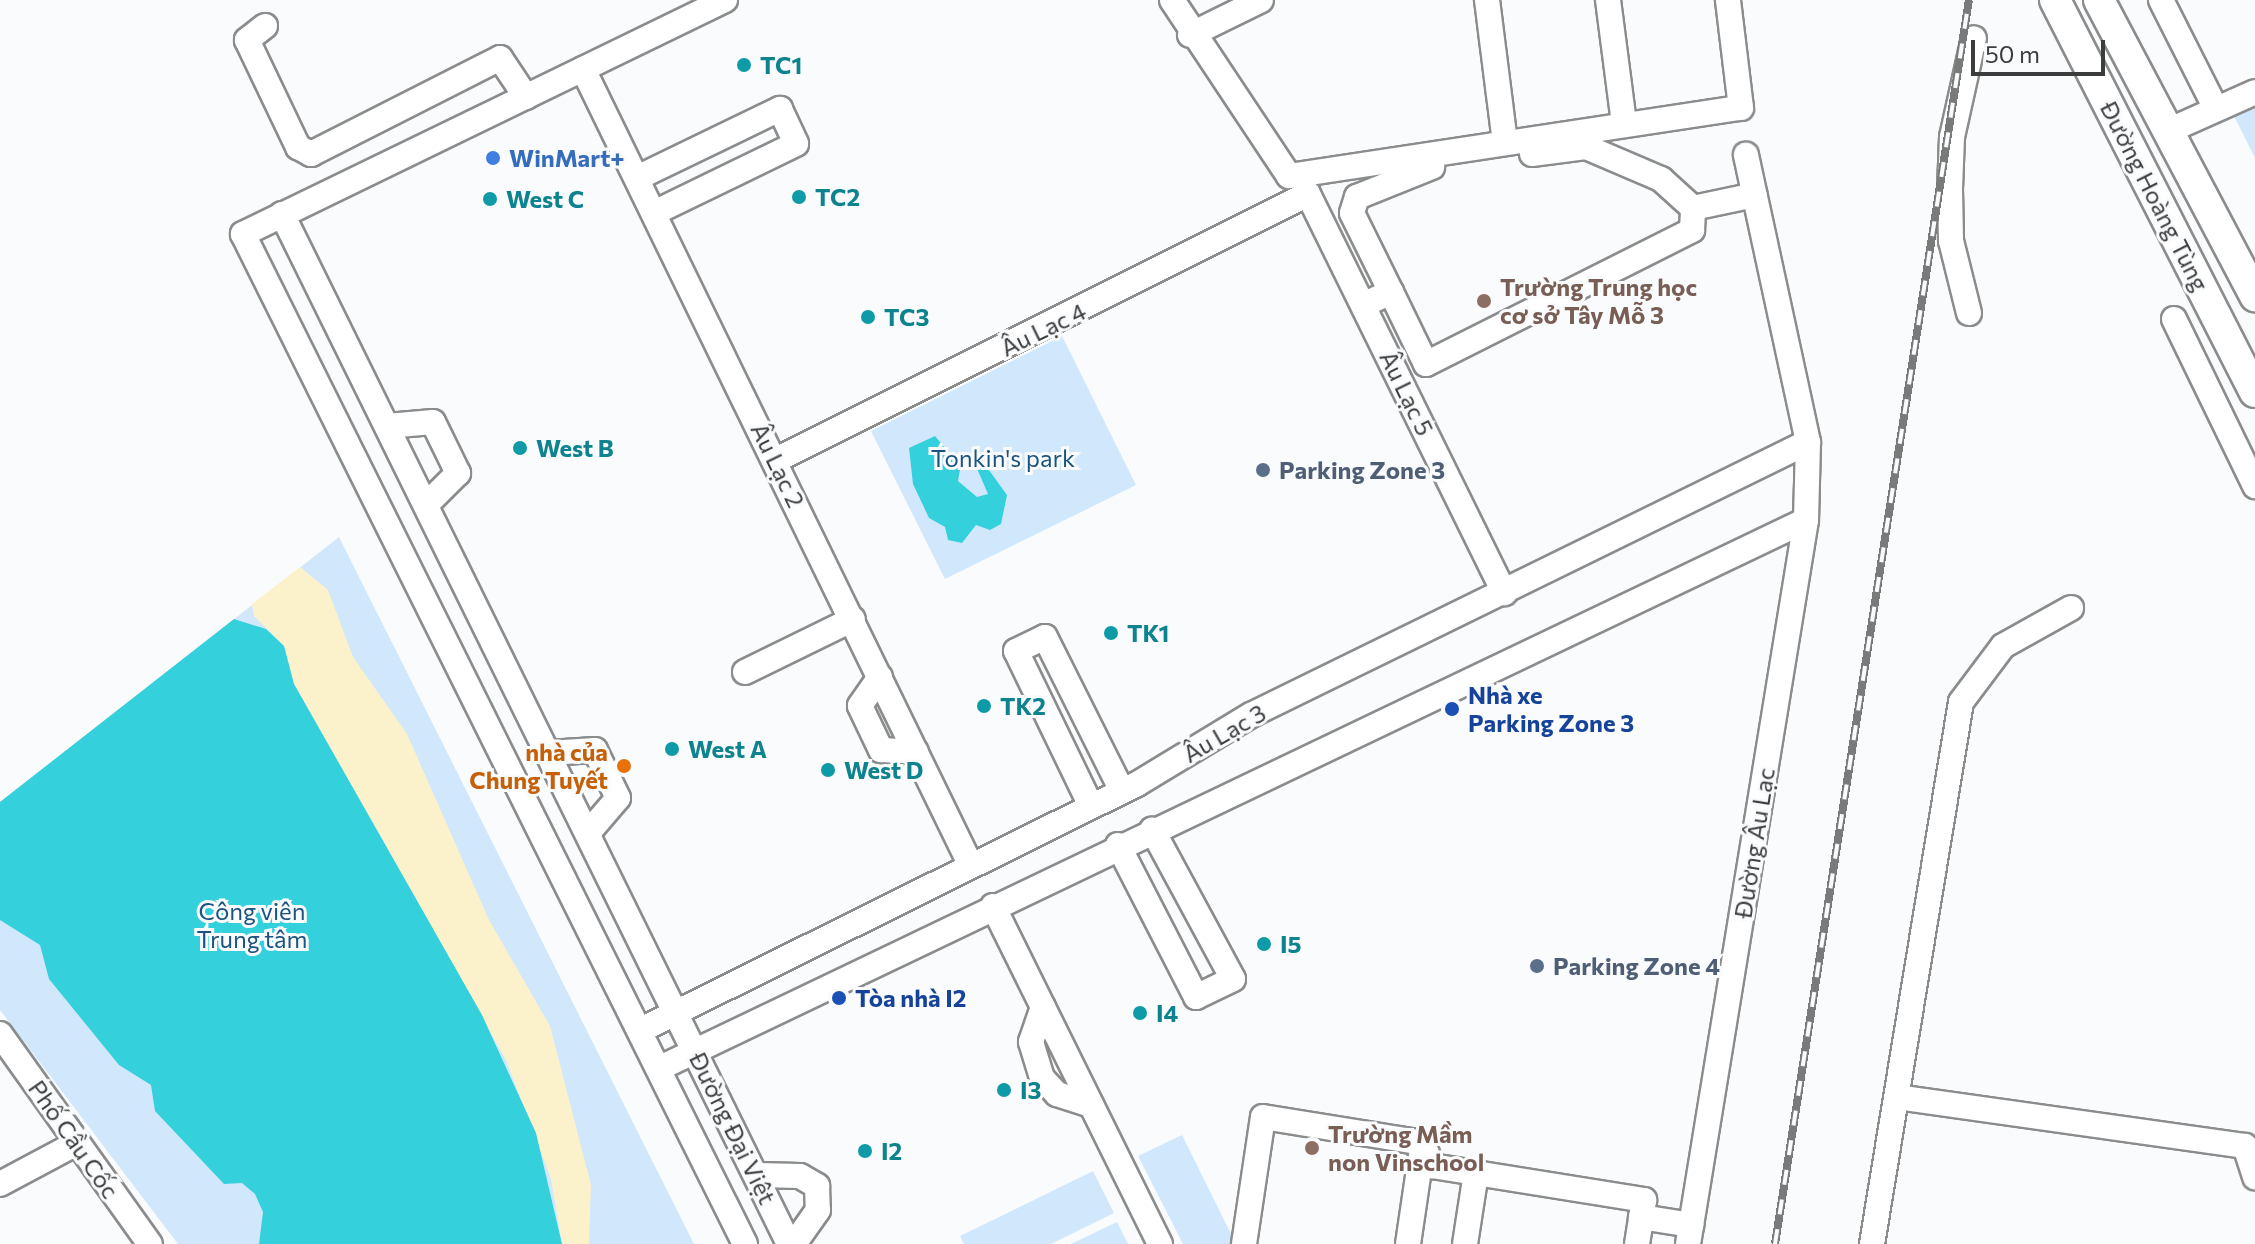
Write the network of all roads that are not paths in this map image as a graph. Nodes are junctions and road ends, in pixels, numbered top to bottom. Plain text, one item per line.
1 (725, 0) edge
2 (1172, 0) edge
3 (1261, 0) edge
4 (1487, 0) edge
5 (1608, 0) edge
6 (1728, 0) edge
7 (2055, 0) edge
8 (2099, 0) edge
9 (2161, 0) edge
10 (265, 26) dead end
11 (1190, 35) junction
12 (1974, 38) dead end
13 (583, 69) junction
14 (2255, 92) edge
15 (526, 97) junction
16 (2216, 109) junction
17 (1624, 124) junction
18 (2168, 131) junction
19 (1505, 142) junction
20 (1746, 155) dead end
21 (637, 178) junction
22 (1308, 194) joint
23 (1761, 206) junction
24 (1693, 208) junction
25 (654, 213) junction
26 (282, 214) junction
27 (2251, 288) edge
28 (1391, 292) junction
29 (2208, 301) junction
30 (1363, 305) junction
31 (1969, 313) dead end
32 (2174, 319) dead end
33 (2255, 392) edge
34 (387, 426) junction
35 (1808, 442) junction
36 (776, 460) junction
37 (2255, 486) edge
38 (426, 505) junction
39 (1806, 520) junction
40 (1504, 593) junction
41 (2071, 608) dead end
42 (853, 619) junction
43 (745, 672) dead end
44 (548, 753) junction
45 (1122, 791) junction
46 (1091, 806) junction
47 (1152, 829) junction
48 (588, 833) junction
49 (1118, 845) junction
50 (970, 864) junction
51 (993, 906) junction
52 (676, 1012) junction
53 (643, 1029) junction
54 (0, 1034) edge
55 (697, 1051) junction
56 (662, 1067) junction
57 (1897, 1097) junction
58 (1423, 1143) junction
59 (75, 1144) junction
60 (1476, 1173) junction
61 (756, 1175) junction
62 (2255, 1177) edge
63 (0, 1184) edge
64 (1641, 1217) junction
65 (1689, 1234) edge
66 (150, 1244) edge
67 (745, 1244) edge
68 (791, 1244) edge
69 (1160, 1244) edge
70 (1244, 1244) edge
71 (1408, 1244) edge
72 (1465, 1244) edge
73 (1637, 1244) edge
74 (1872, 1244) edge

1 - 13 street
2 - 11 street
3 - 11 street
4 - 19 street
5 - 17 street
6 - 17 street
7 - 29 main road, Đường Hoàng Tùng
8 - 18 main road, Đường Hoàng Tùng
9 - 16 street
10 - 15 street
11 - 19 street
12 - 31 street
13 - 15 street
13 - 21 street, Âu Lạc 2
14 - 16 street
15 - 26 street
16 - 18 street
17 - 19 street
18 - 27 main road, Đường Hoàng Tùng
20 - 23 street, Đường Âu Lạc
21 - 25 street, Âu Lạc 2
21 - 25 street
22 - 30 street, Âu Lạc 5
22 - 36 street, Âu Lạc 4
23 - 24 street
23 - 35 street, Đường Âu Lạc
24 - 28 street
24 - 28 street
25 - 36 street, Âu Lạc 2
26 - 34 street, Đường Đại Việt
26 - 53 street, Đường Đại Việt
27 - 29 main road
28 - 30 street
29 - 33 main road, Đường Hoàng Tùng
30 - 40 street, Âu Lạc 5
32 - 37 street
34 - 38 street, Đường Đại Việt
34 - 38 street
35 - 39 street, Đường Âu Lạc
35 - 40 street, Âu Lạc 3
36 - 42 street, Âu Lạc 2
38 - 44 street, Đường Đại Việt
39 - 47 street
39 - 65 street, Đường Âu Lạc
40 - 45 street, Âu Lạc 3
41 - 57 street
42 - 43 street
42 - 50 street, Âu Lạc 2
44 - 48 street, Đường Đại Việt
44 - 48 street
45 - 46 street, Âu Lạc 3
45 - 46 street
46 - 50 street, Âu Lạc 3
47 - 49 street
47 - 49 street
48 - 52 street, Đường Đại Việt
49 - 51 street
50 - 52 street, Âu Lạc 3
51 - 55 street
51 - 69 street
52 - 53 street, Âu Lạc 3
52 - 55 street, Đường Đại Việt
53 - 56 street, Đường Đại Việt
54 - 59 street, Phố Cầu Cốc
55 - 56 street
55 - 61 street, Đường Đại Việt
56 - 67 street, Đường Đại Việt
57 - 62 street
57 - 74 street
58 - 60 street
58 - 70 street
58 - 71 street
59 - 63 street
59 - 66 street, Phố Cầu Cốc
60 - 64 street
60 - 72 street
61 - 68 street, Đường Đại Việt
61 - 68 street
64 - 65 street
64 - 73 street

